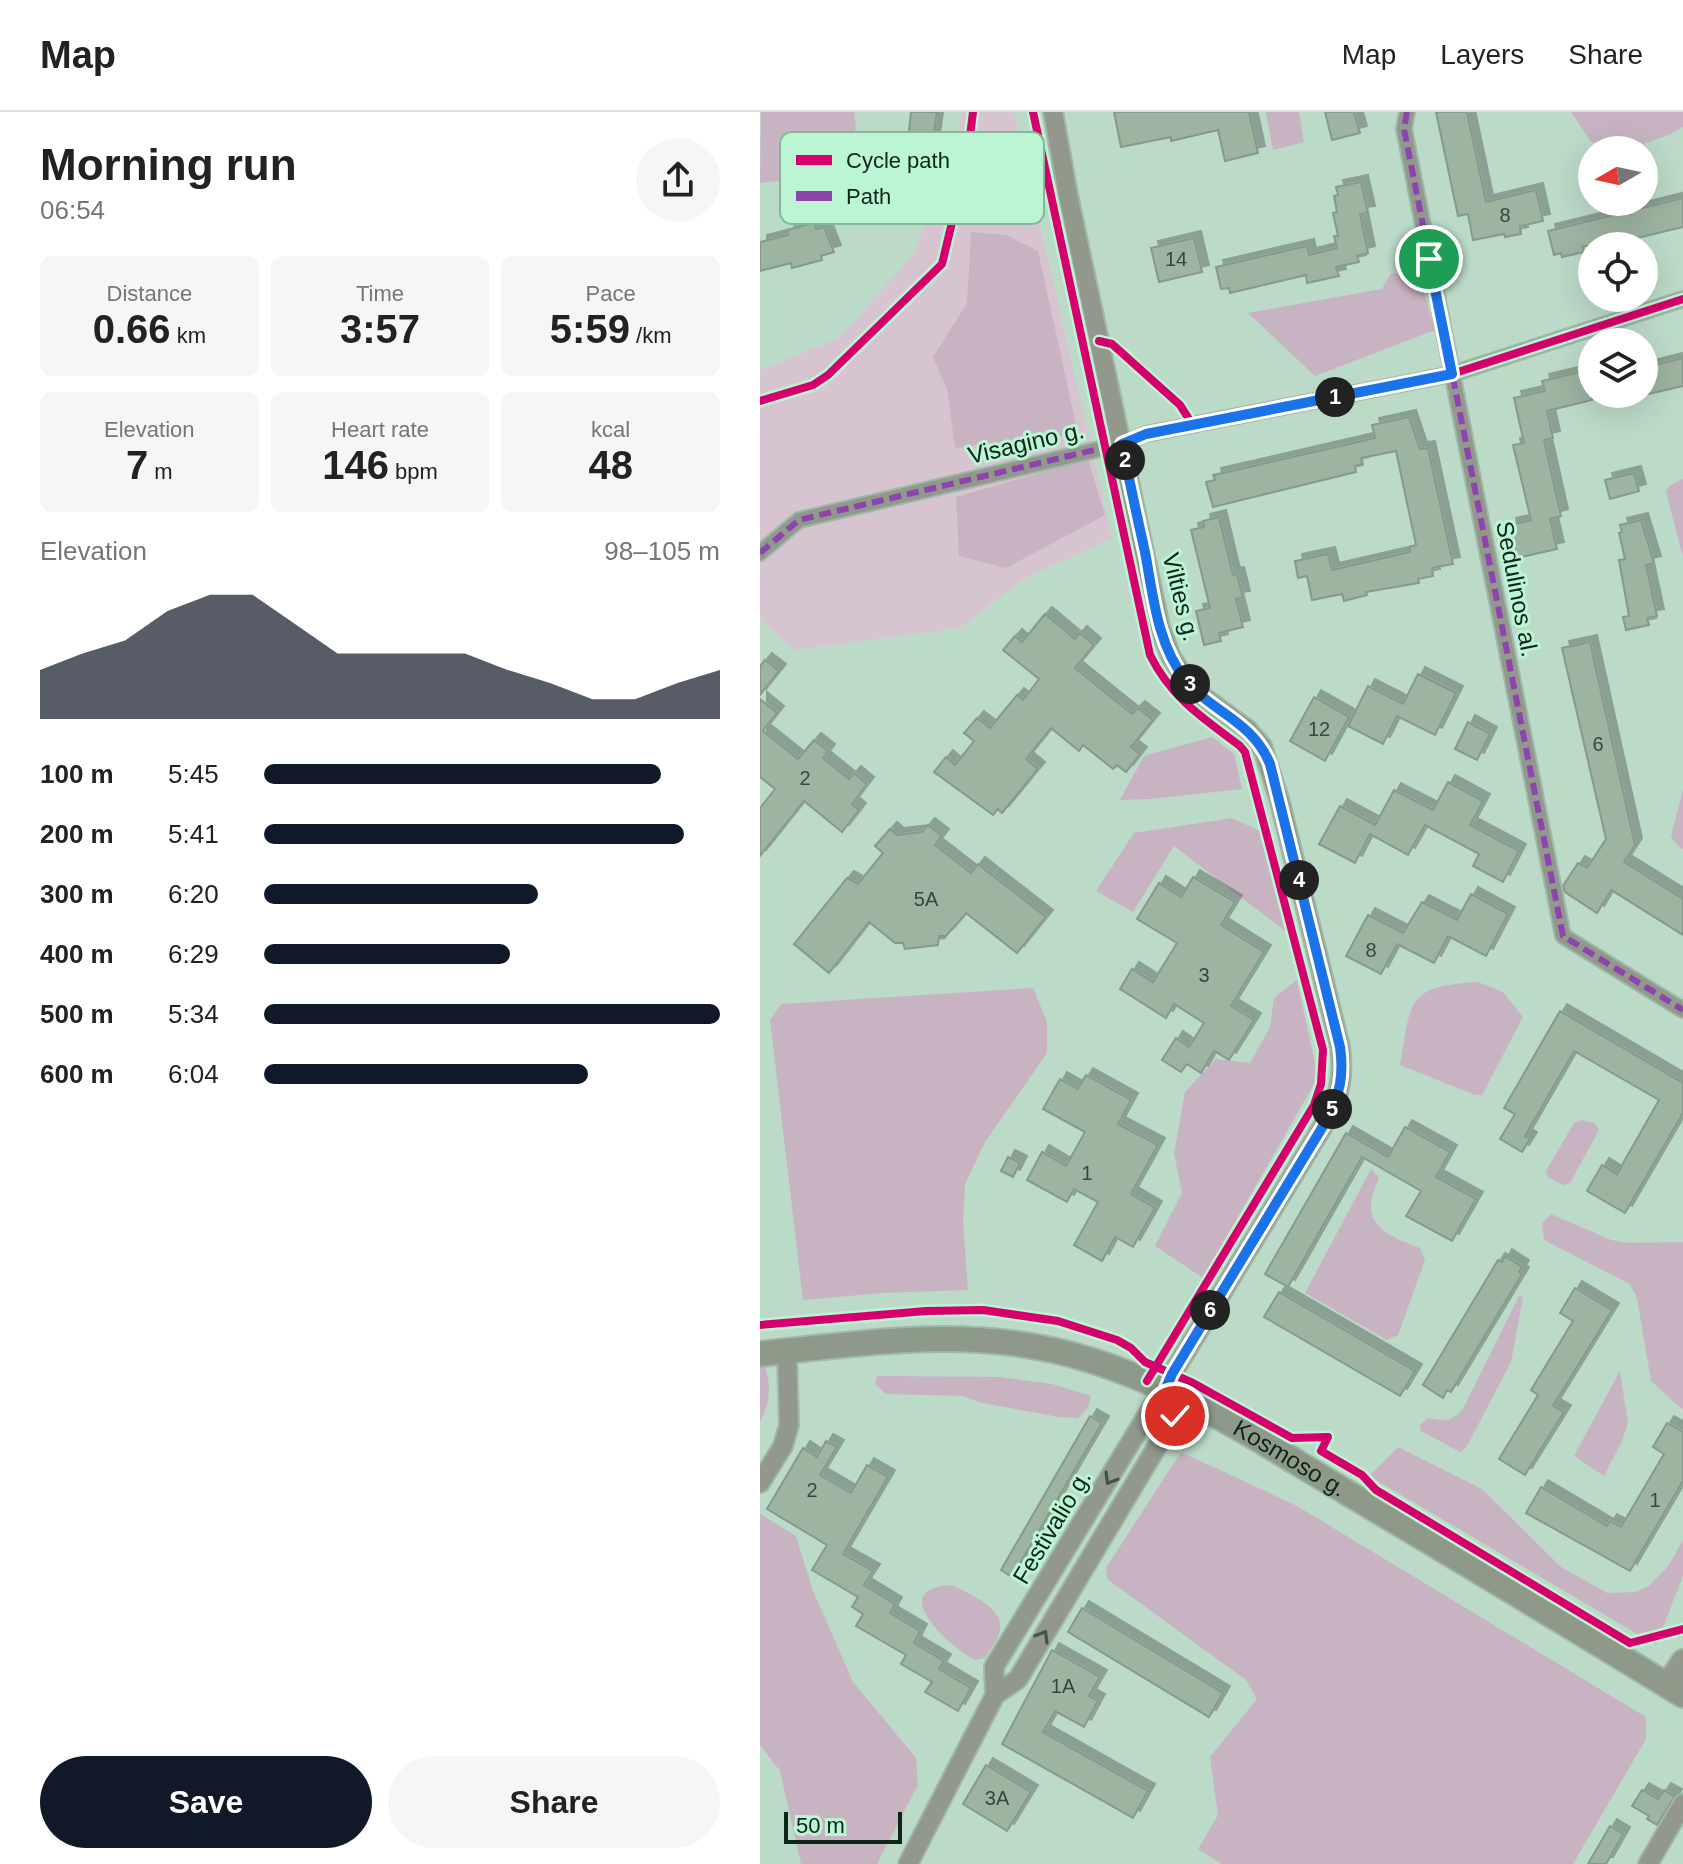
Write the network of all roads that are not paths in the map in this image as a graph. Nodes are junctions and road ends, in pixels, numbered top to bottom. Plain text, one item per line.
1 (1053, 112) edge
2 (1407, 112) edge
3 (1683, 299) edge
4 (1452, 374) junction
5 (1122, 444) junction
6 (760, 553) edge
7 (1683, 1010) edge
8 (787, 1351) junction
9 (760, 1354) edge
10 (1176, 1393) junction
11 (760, 1483) edge
12 (1683, 1661) edge
13 (1675, 1690) edge
14 (995, 1695) junction
15 (1683, 1804) edge
16 (908, 1864) edge
17 (1648, 1864) edge

1 - 5 street, Vilties g.
2 - 4 street, Sedulinos al.
3 - 4 street, Visagino g.
4 - 5 street, Visagino g.
4 - 7 street, Sedulinos al.
5 - 6 street, Visagino g.
5 - 10 street, Vilties g.
8 - 9 main road, Kosmoso g.
8 - 10 main road, Kosmoso g.
8 - 11 street
10 - 13 main road, Kosmoso g.
14 -> 10 street, Festivalio g.
10 -> 14 street, Festivalio g.
12 - 13 street
14 - 16 street, Festivalio g.
15 - 17 street

